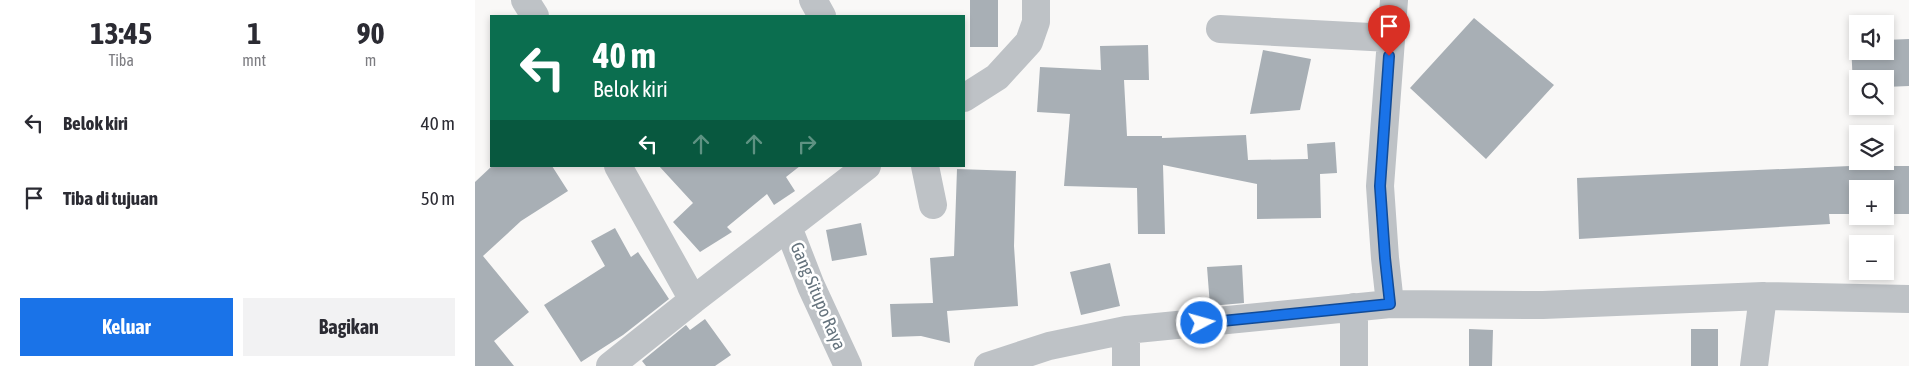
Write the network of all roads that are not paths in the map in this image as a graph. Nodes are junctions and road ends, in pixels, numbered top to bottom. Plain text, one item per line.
1 (525, 0) edge
2 (813, 0) edge
3 (1036, 0) edge
4 (1394, 0) edge
5 (534, 15) edge
6 (820, 15) edge
7 (1221, 29) dead end
8 (1390, 38) junction
9 (965, 97) edge
10 (619, 167) edge
11 (866, 167) edge
12 (925, 167) edge
13 (933, 205) dead end
14 (788, 227) junction
15 (1763, 296) junction
16 (1909, 299) edge
17 (693, 300) junction
18 (1390, 304) junction
19 (1354, 308) junction
20 (1126, 330) junction
21 (610, 366) edge
22 (848, 366) edge
23 (988, 366) edge
24 (1126, 366) edge
25 (1353, 366) edge
26 (1754, 366) edge

1 - 5 street
2 - 6 street
3 - 9 street
4 - 8 street
7 - 8 street
8 - 18 street
10 - 17 street
11 - 14 street, Gang Situpo Raya
12 - 13 street
14 - 17 street, Gang Situpo Raya
14 - 22 street, Gang Situpo Raya
15 - 16 street
15 - 18 street
15 - 26 street
17 - 21 street, Gang Situpo Raya
18 - 19 street
19 - 20 street
19 - 25 street
20 - 23 street
20 - 24 street

